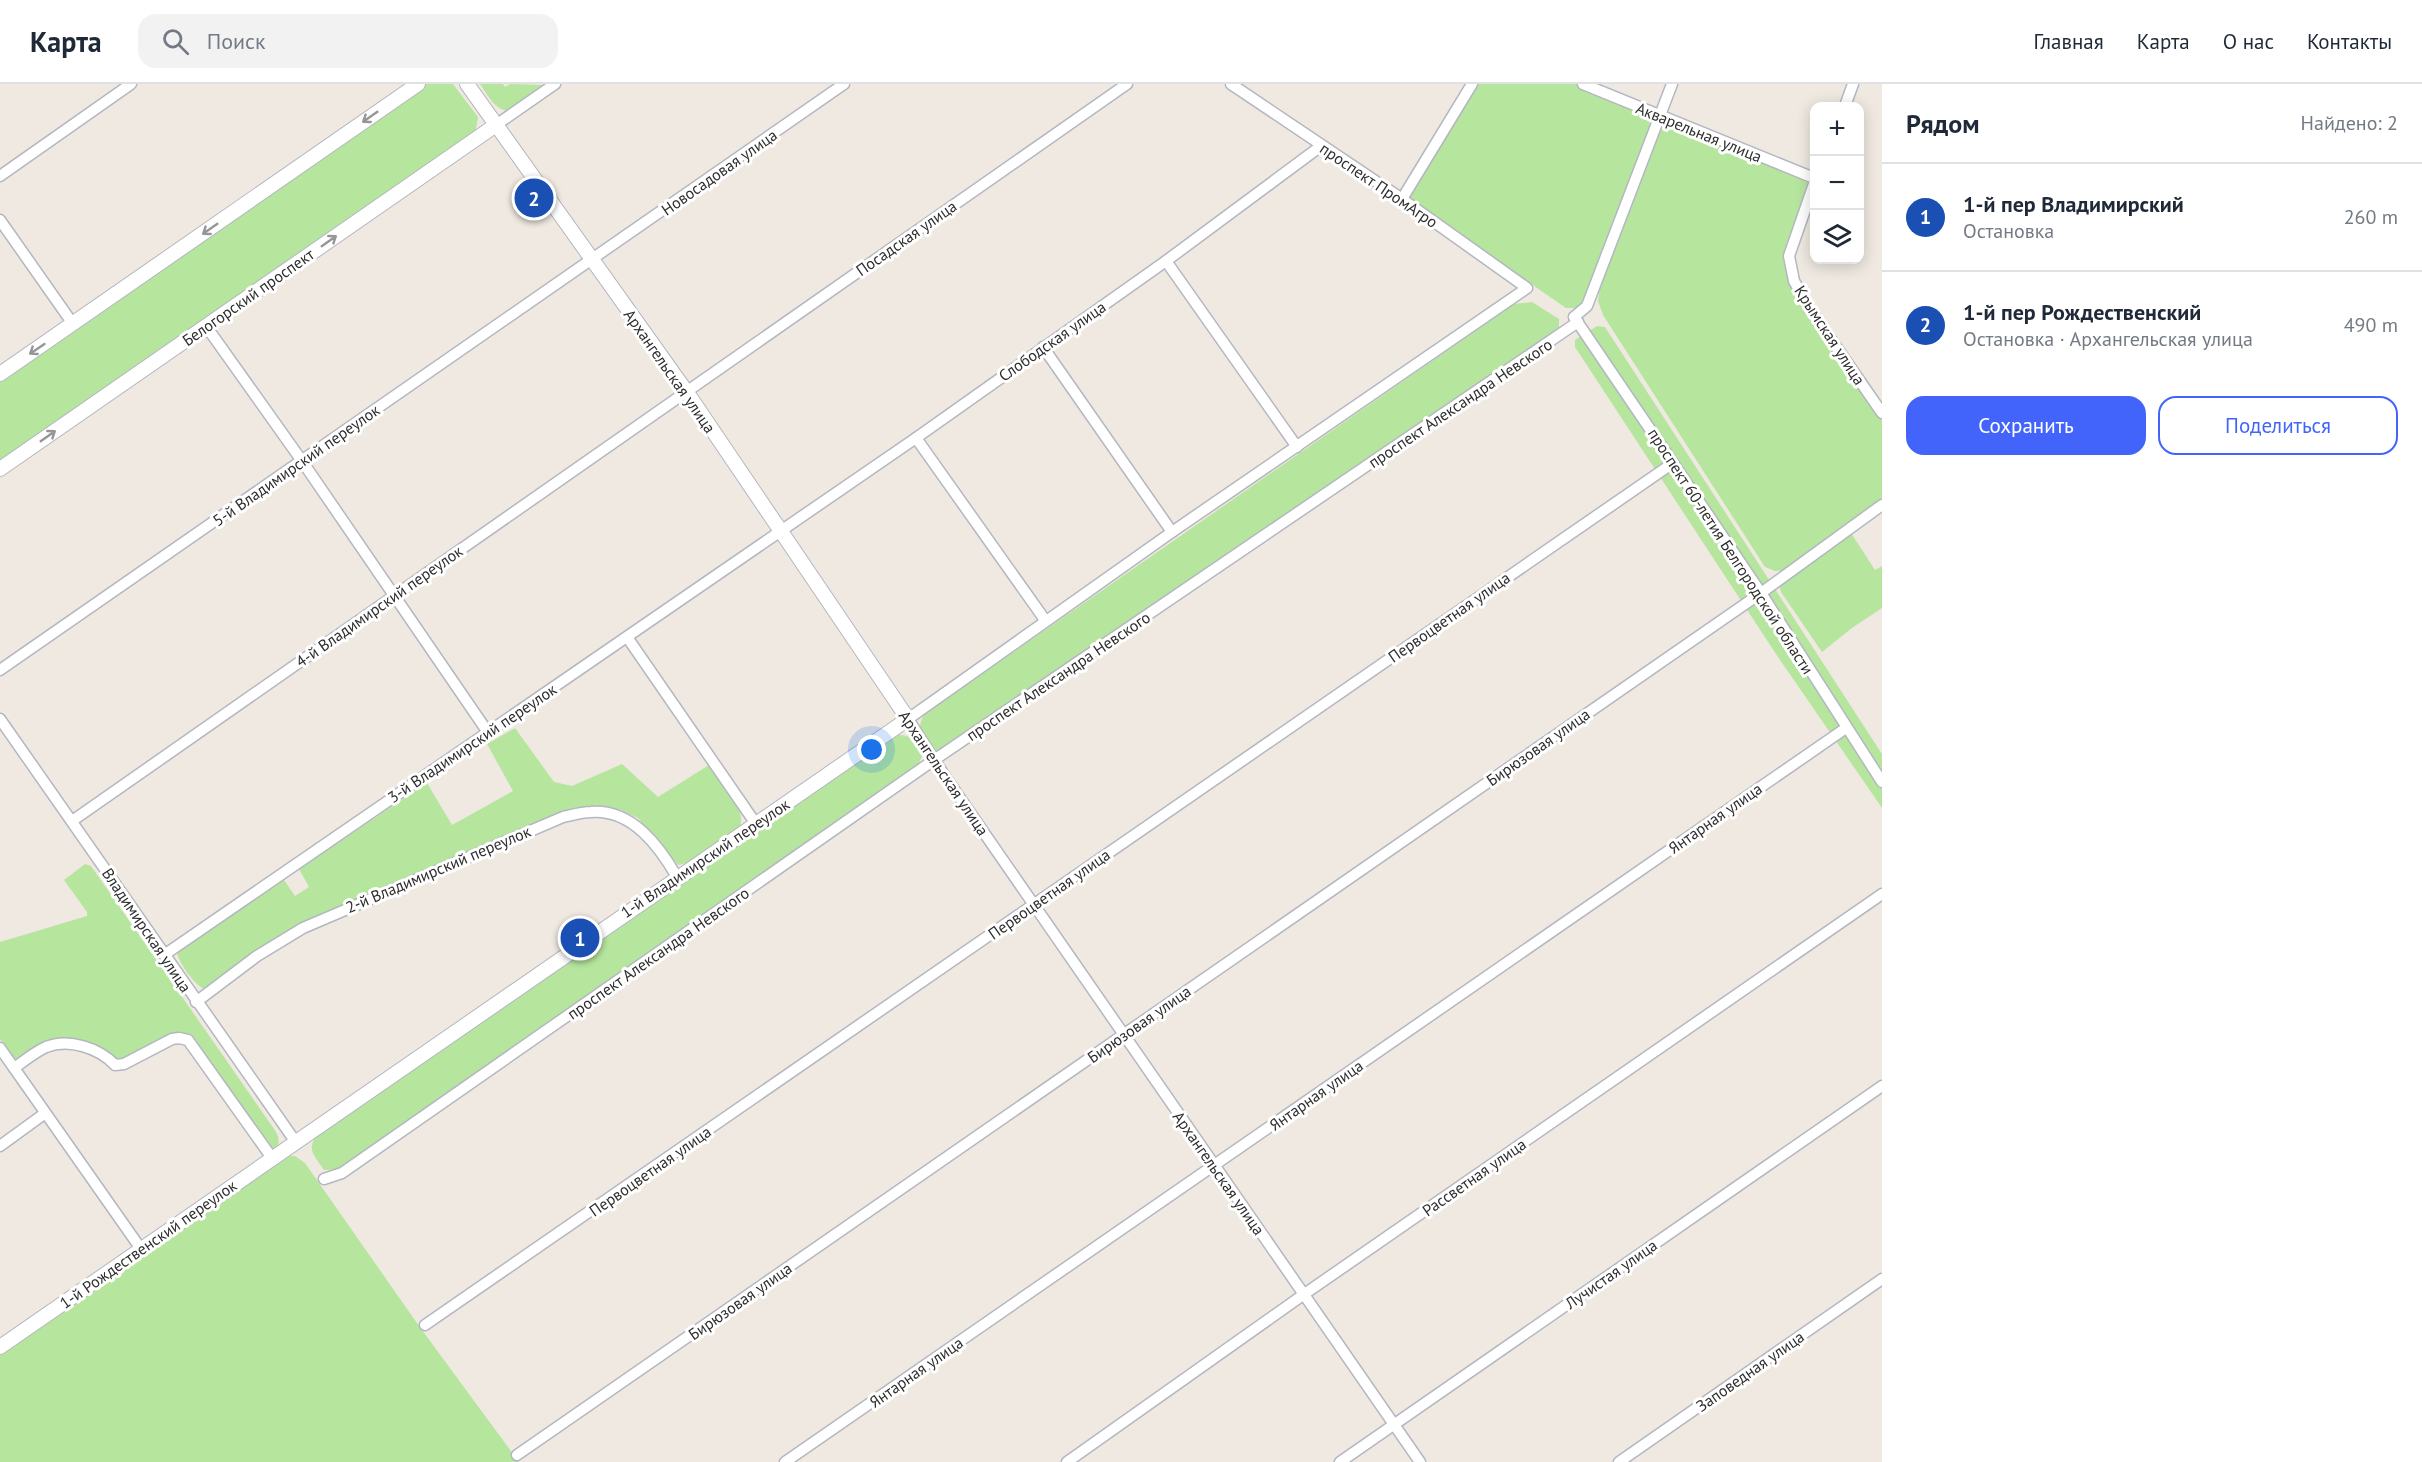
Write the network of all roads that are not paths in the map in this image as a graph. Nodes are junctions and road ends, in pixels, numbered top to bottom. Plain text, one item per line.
1 (131, 84) edge
2 (418, 84) edge
3 (466, 84) edge
4 (555, 84) edge
5 (844, 84) edge
6 (1127, 84) edge
7 (1231, 84) edge
8 (1472, 84) edge
9 (1583, 84) edge
10 (1672, 84) edge
11 (1853, 84) edge
12 (1846, 102) edge
13 (1660, 116) junction
14 (496, 125) junction
15 (1322, 146) junction
16 (0, 176) edge
17 (1810, 176) edge
18 (1810, 198) edge
19 (1402, 199) junction
20 (0, 220) edge
21 (593, 260) junction
22 (1166, 261) junction
23 (1578, 322) junction
24 (73, 324) junction
25 (206, 326) junction
26 (1043, 347) junction
27 (0, 374) edge
28 (686, 392) junction
29 (1882, 413) edge
30 (916, 438) junction
31 (1297, 447) junction
32 (302, 461) junction
33 (1673, 462) junction
34 (0, 469) edge
35 (1882, 505) edge
36 (780, 530) junction
37 (1172, 532) junction
38 (1761, 593) junction
39 (395, 595) junction
40 (1045, 620) junction
41 (627, 637) junction
42 (0, 670) edge
43 (0, 719) edge
44 (908, 719) junction
45 (1846, 728) junction
46 (487, 731) junction
47 (934, 760) junction
48 (1882, 782) edge
49 (72, 821) junction
50 (756, 824) junction
51 (677, 877) junction
52 (1882, 894) edge
53 (1033, 905) junction
54 (164, 955) junction
55 (196, 1002) junction
56 (1124, 1034) junction
57 (0, 1048) edge
58 (14, 1068) junction
59 (1882, 1086) edge
60 (44, 1114) junction
61 (295, 1141) junction
62 (0, 1146) edge
63 (272, 1158) junction
64 (1214, 1166) junction
65 (324, 1179) dead end
66 (141, 1249) junction
67 (1882, 1279) edge
68 (1303, 1295) junction
69 (425, 1325) dead end
70 (0, 1347) edge
71 (1395, 1425) junction
72 (517, 1455) dead end
73 (785, 1462) edge
74 (1067, 1462) edge
75 (1340, 1462) edge
76 (1420, 1462) edge
77 (1619, 1462) edge

1 - 16 street
2 -> 24 street
3 - 14 street, Архангельская улица
4 - 14 street
5 - 21 street, Новосадовая улица
6 - 28 street, Посадская улица
7 - 15 street, проспект ПромАгро
8 - 19 street
9 - 13 street, Акварельная улица
10 - 13 street, проспект Александра Невского
11 - 12 street
13 - 17 street, Акварельная улица
13 - 23 street, проспект Александра Невского
14 - 21 street, Архангельская улица
25 -> 14 street, Белогорский проспект
15 - 19 street, проспект ПромАгро
15 - 22 street, Слободская улица
18 - 29 street, Крымская улица
19 - 31 street, проспект ПромАгро
20 - 24 street
21 - 28 street, Архангельская улица
21 - 32 street, 5-й Владимирский переулок
22 - 26 street, Слободская улица
22 - 31 street
23 - 33 street, проспект 60-летия Белгородской области
23 - 47 street, проспект Александра Невского
24 -> 27 street
25 - 32 street
34 -> 25 street, Белогорский проспект
26 - 30 street, Слободская улица
26 - 37 street
28 - 36 street, Архангельская улица
28 - 39 street, 4-й Владимирский переулок
30 - 36 street, Слободская улица
30 - 40 street
31 - 37 street
32 - 39 street
32 - 42 street, 5-й Владимирский переулок
33 - 38 street, проспект 60-летия Белгородской области
33 - 53 street, Первоцветная улица
35 - 38 street, Бирюзовая улица
36 - 41 street, 3-й Владимирский переулок
36 - 44 street, Архангельская улица
37 - 40 street
38 - 45 street, проспект 60-летия Белгородской области
38 - 56 street, Бирюзовая улица
39 - 46 street
39 - 49 street, 4-й Владимирский переулок
40 - 44 street
41 - 46 street, 3-й Владимирский переулок
41 - 50 street
43 - 49 street, Владимирская улица
44 - 47 street, Архангельская улица
44 - 50 street, 1-й Владимирский переулок
45 - 48 street, проспект 60-летия Белгородской области
45 - 64 street, Янтарная улица
46 - 54 street, 3-й Владимирский переулок
47 - 53 street, Архангельская улица
47 - 65 street, проспект Александра Невского
49 - 54 street, Владимирская улица
50 - 51 street, 1-й Владимирский переулок
51 - 55 street, 2-й Владимирский переулок
51 - 61 street, 1-й Владимирский переулок
52 - 68 street, Рассветная улица
53 - 56 street, Архангельская улица
53 - 69 street, Первоцветная улица
54 - 55 street, Владимирская улица
55 - 61 street, Владимирская улица
56 - 64 street, Архангельская улица
56 - 72 street, Бирюзовая улица
57 - 58 street
58 - 60 street
58 - 63 street
59 - 71 street, Лучистая улица
60 - 62 street
60 - 66 street
61 - 63 street, 1-й Рождественский переулок
63 - 66 street, 1-й Рождественский переулок
64 - 68 street, Архангельская улица
64 - 73 street, Янтарная улица
66 - 70 street, 1-й Рождественский переулок
67 - 77 street, Заповедная улица
68 - 71 street, Архангельская улица
68 - 74 street, Рассветная улица
71 - 75 street, Лучистая улица
71 - 76 street, Архангельская улица

